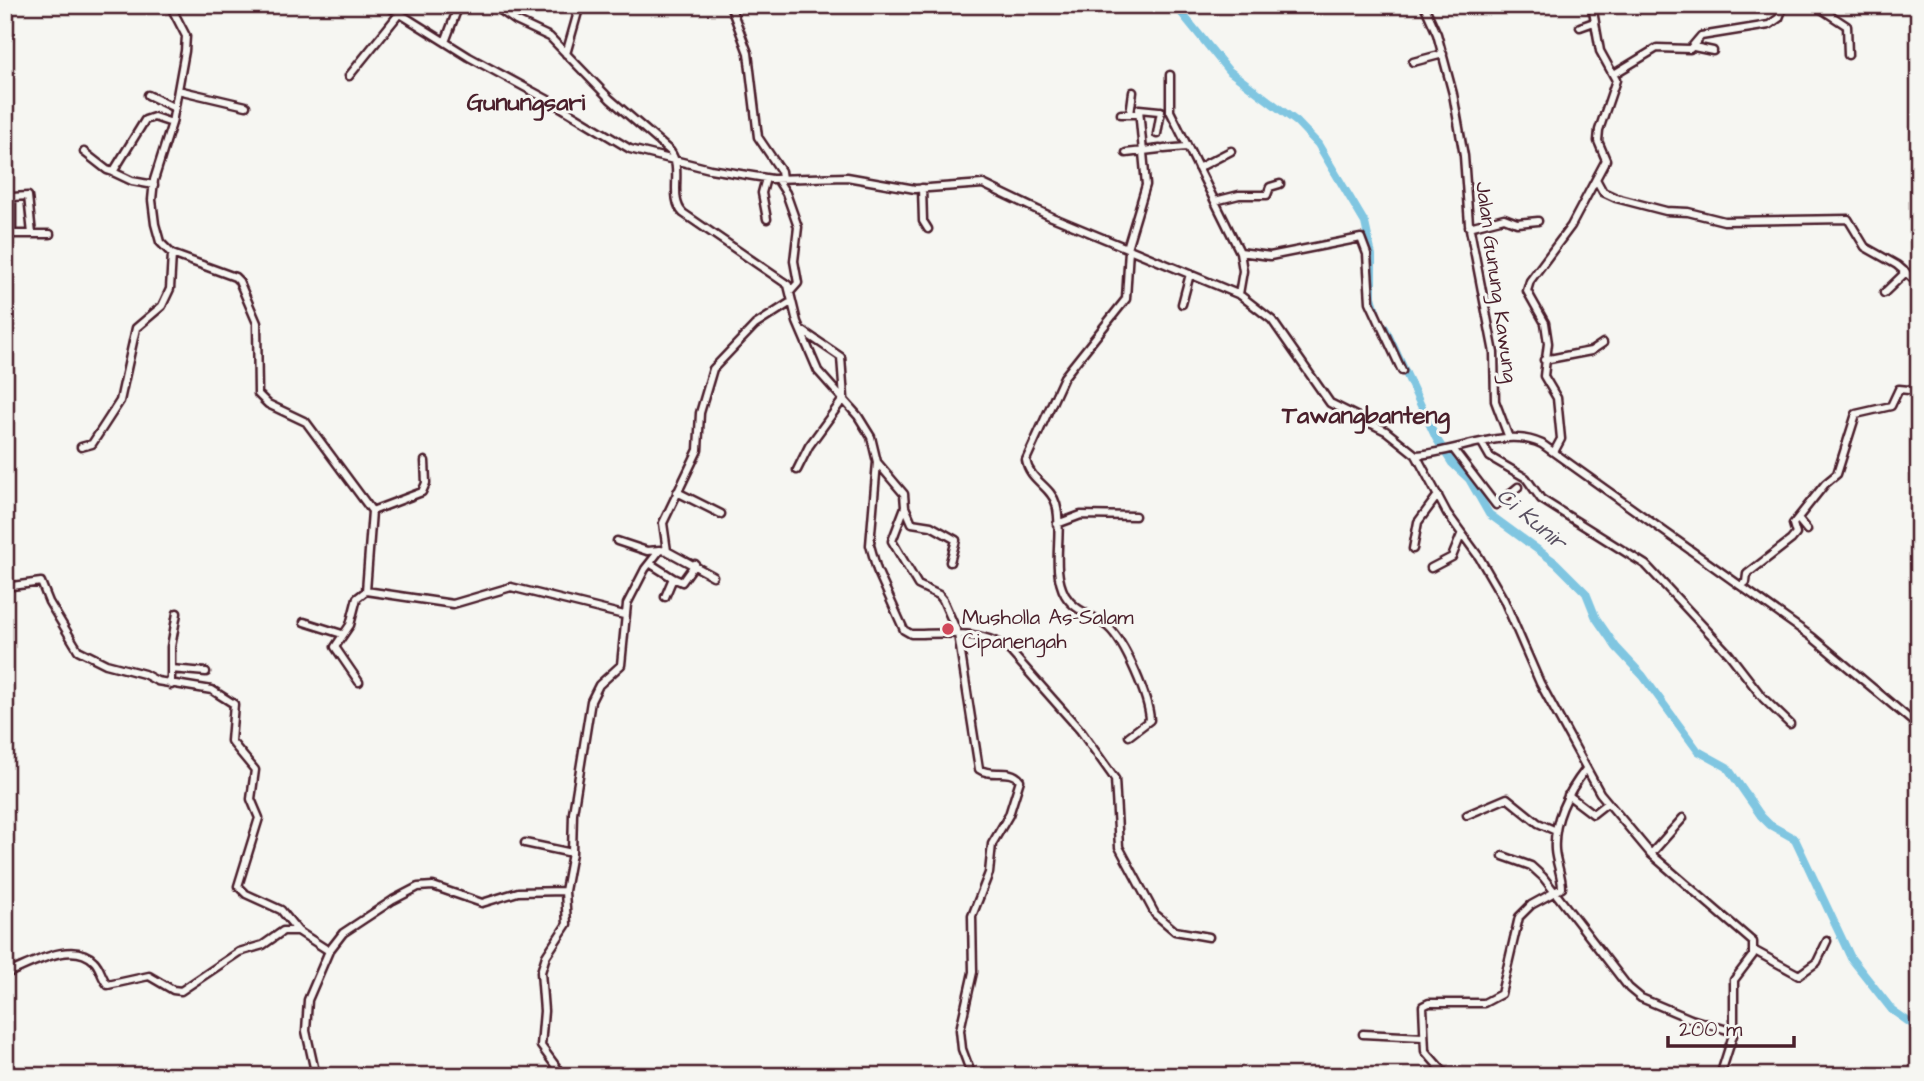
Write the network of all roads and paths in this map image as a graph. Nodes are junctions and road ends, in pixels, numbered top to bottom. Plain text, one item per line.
1 (170, 5) edge
2 (386, 5) edge
3 (459, 5) edge
4 (493, 5) edge
5 (580, 5) edge
6 (730, 5) edge
7 (1424, 5) edge
8 (1592, 5) edge
9 (1784, 5) edge
10 (1815, 5) edge
11 (399, 14) junction
12 (1594, 22) junction
13 (1580, 27) dead end
14 (445, 42) junction
15 (1694, 47) junction
16 (1713, 51) dead end
17 (566, 54) junction
18 (1443, 54) junction
19 (1848, 55) dead end
20 (1413, 62) dead end
21 (1614, 74) junction
22 (1170, 75) dead end
23 (349, 76) dead end
24 (178, 90) junction
25 (1133, 92) dead end
26 (148, 94) dead end
27 (246, 106) dead end
28 (175, 108) junction
29 (1159, 111) junction
30 (1170, 111) junction
31 (1121, 114) dead end
32 (1130, 114) junction
33 (1139, 114) junction
34 (172, 123) junction
35 (1157, 134) dead end
36 (1186, 147) junction
37 (1144, 150) junction
38 (1231, 151) dead end
39 (84, 152) dead end
40 (1126, 153) dead end
41 (673, 161) junction
42 (1198, 167) junction
43 (113, 172) junction
44 (765, 178) junction
45 (780, 179) junction
46 (1596, 179) junction
47 (1280, 184) dead end
48 (154, 185) junction
49 (922, 188) junction
50 (1215, 201) junction
51 (767, 219) dead end
52 (1538, 221) dead end
53 (1469, 228) junction
54 (928, 229) dead end
55 (9, 234) edge
56 (32, 234) junction
57 (51, 234) dead end
58 (1128, 248) junction
59 (1240, 252) junction
60 (172, 254) junction
61 (1906, 272) junction
62 (1190, 274) junction
63 (1919, 284) edge
64 (790, 292) junction
65 (1884, 293) dead end
66 (1239, 295) junction
67 (791, 302) junction
68 (1182, 304) dead end
69 (799, 328) junction
70 (1602, 343) dead end
71 (1544, 360) junction
72 (1402, 371) dead end
73 (1919, 391) edge
74 (844, 398) junction
75 (1509, 438) junction
76 (1482, 443) junction
77 (81, 447) dead end
78 (1452, 451) junction
79 (1554, 452) junction
80 (1416, 455) junction
81 (425, 461) dead end
82 (877, 462) junction
83 (797, 470) dead end
84 (1518, 487) dead end
85 (677, 492) junction
86 (1438, 495) junction
87 (905, 508) junction
88 (372, 511) junction
89 (720, 514) dead end
90 (1135, 516) dead end
91 (1798, 519) junction
92 (1057, 524) junction
93 (1807, 530) dead end
94 (1461, 535) junction
95 (617, 541) dead end
96 (1413, 549) dead end
97 (663, 550) junction
98 (950, 562) dead end
99 (651, 564) junction
100 (695, 564) junction
101 (1431, 568) dead end
102 (713, 576) dead end
103 (673, 578) junction
104 (1742, 585) junction
105 (5, 587) edge
106 (366, 591) junction
107 (665, 597) dead end
108 (177, 613) dead end
109 (624, 615) junction
110 (304, 622) dead end
111 (342, 634) junction
112 (959, 638) junction
113 (171, 669) junction
114 (206, 672) dead end
115 (359, 682) dead end
116 (171, 685) junction
117 (1790, 724) dead end
118 (1919, 727) edge
119 (1129, 736) dead end
120 (1586, 769) junction
121 (1568, 795) junction
122 (1608, 803) junction
123 (1466, 815) dead end
124 (1682, 818) dead end
125 (1556, 831) junction
126 (525, 843) dead end
127 (572, 853) junction
128 (1651, 854) junction
129 (1503, 856) dead end
130 (565, 891) junction
131 (1556, 894) junction
132 (298, 931) junction
133 (1209, 937) dead end
134 (1827, 942) dead end
135 (329, 951) junction
136 (1755, 951) junction
137 (5, 974) edge
138 (1734, 1032) junction
139 (1363, 1034) dead end
140 (1423, 1037) junction
141 (316, 1076) edge
142 (563, 1076) edge
143 (972, 1076) edge
144 (1447, 1076) edge
145 (1720, 1076) edge

1 - 24 street
2 - 11 street
3 - 14 street
4 - 17 street
5 - 17 street
6 - 45 street
7 - 18 street, Jalan Gunung Kawung
8 - 12 street
9 - 15 street
10 - 19 street
11 - 14 street
11 - 23 street
12 - 13 street
12 - 21 street
14 - 41 street
15 - 16 street
15 - 21 street
17 - 41 street
18 - 20 street
18 - 53 street, Jalan Gunung Kawung
21 - 46 street
22 - 30 street
24 - 27 street
24 - 28 street
25 - 32 street
26 - 28 street
28 - 34 street
29 - 30 street
29 - 33 street
29 - 35 street
30 - 36 street
31 - 32 street
32 - 33 street
33 - 37 street
34 - 43 street
34 - 48 street
36 - 37 street
36 - 42 street
37 - 40 street
37 - 58 street
38 - 42 street
39 - 43 street
41 - 44 street
41 - 64 street
42 - 50 street
43 - 48 street
44 - 45 street
44 - 51 street
45 - 49 street
45 - 64 street
46 - 61 street
46 - 71 street
47 - 50 street
48 - 60 street
49 - 54 street
49 - 58 street
50 - 59 street
52 - 53 street
53 - 75 street, Jalan Gunung Kawung
55 - 56 street
55 - 56 street
56 - 57 street
58 - 62 street
58 - 92 street
59 - 66 street
59 - 72 street
60 - 77 street
60 - 88 street
61 - 63 street
61 - 65 street
62 - 66 street
62 - 68 street
64 - 67 street
66 - 80 street
67 - 69 street
67 - 85 street
69 - 74 street
69 - 74 street
70 - 71 street
71 - 79 street
73 - 91 street
74 - 82 street
74 - 83 street
75 - 76 street
75 - 79 street
76 - 78 street
76 - 117 street
78 - 80 street
78 - 84 street
79 - 104 street
80 - 86 street
81 - 88 street
82 - 87 street
82 - 112 street
85 - 89 street
85 - 97 street
86 - 94 street
86 - 96 street
87 - 98 street
87 - 112 street
88 - 106 street
90 - 92 street
91 - 93 street
91 - 104 street
92 - 119 street
94 - 101 street
94 - 120 street
95 - 97 street
97 - 99 street
97 - 100 street
99 - 103 street
99 - 109 street
100 - 102 street
100 - 103 street
103 - 107 street
104 - 118 street
105 - 116 street
106 - 109 street
106 - 111 street
108 - 113 street
109 - 127 street
110 - 111 street
111 - 115 street
112 - 133 street
112 - 143 street
113 - 114 street
113 - 116 street
116 - 132 street
120 - 121 street
120 - 122 street
121 - 122 street
121 - 125 street
122 - 128 street
123 - 125 street
124 - 128 street
125 - 131 street
126 - 127 street
127 - 130 street
128 - 136 street
129 - 131 street
130 - 135 street
130 - 142 street
131 - 138 street
131 - 140 street
132 - 135 street
132 - 137 street
134 - 136 street
135 - 141 street
136 - 138 street
138 - 145 street
139 - 140 street
140 - 144 street

